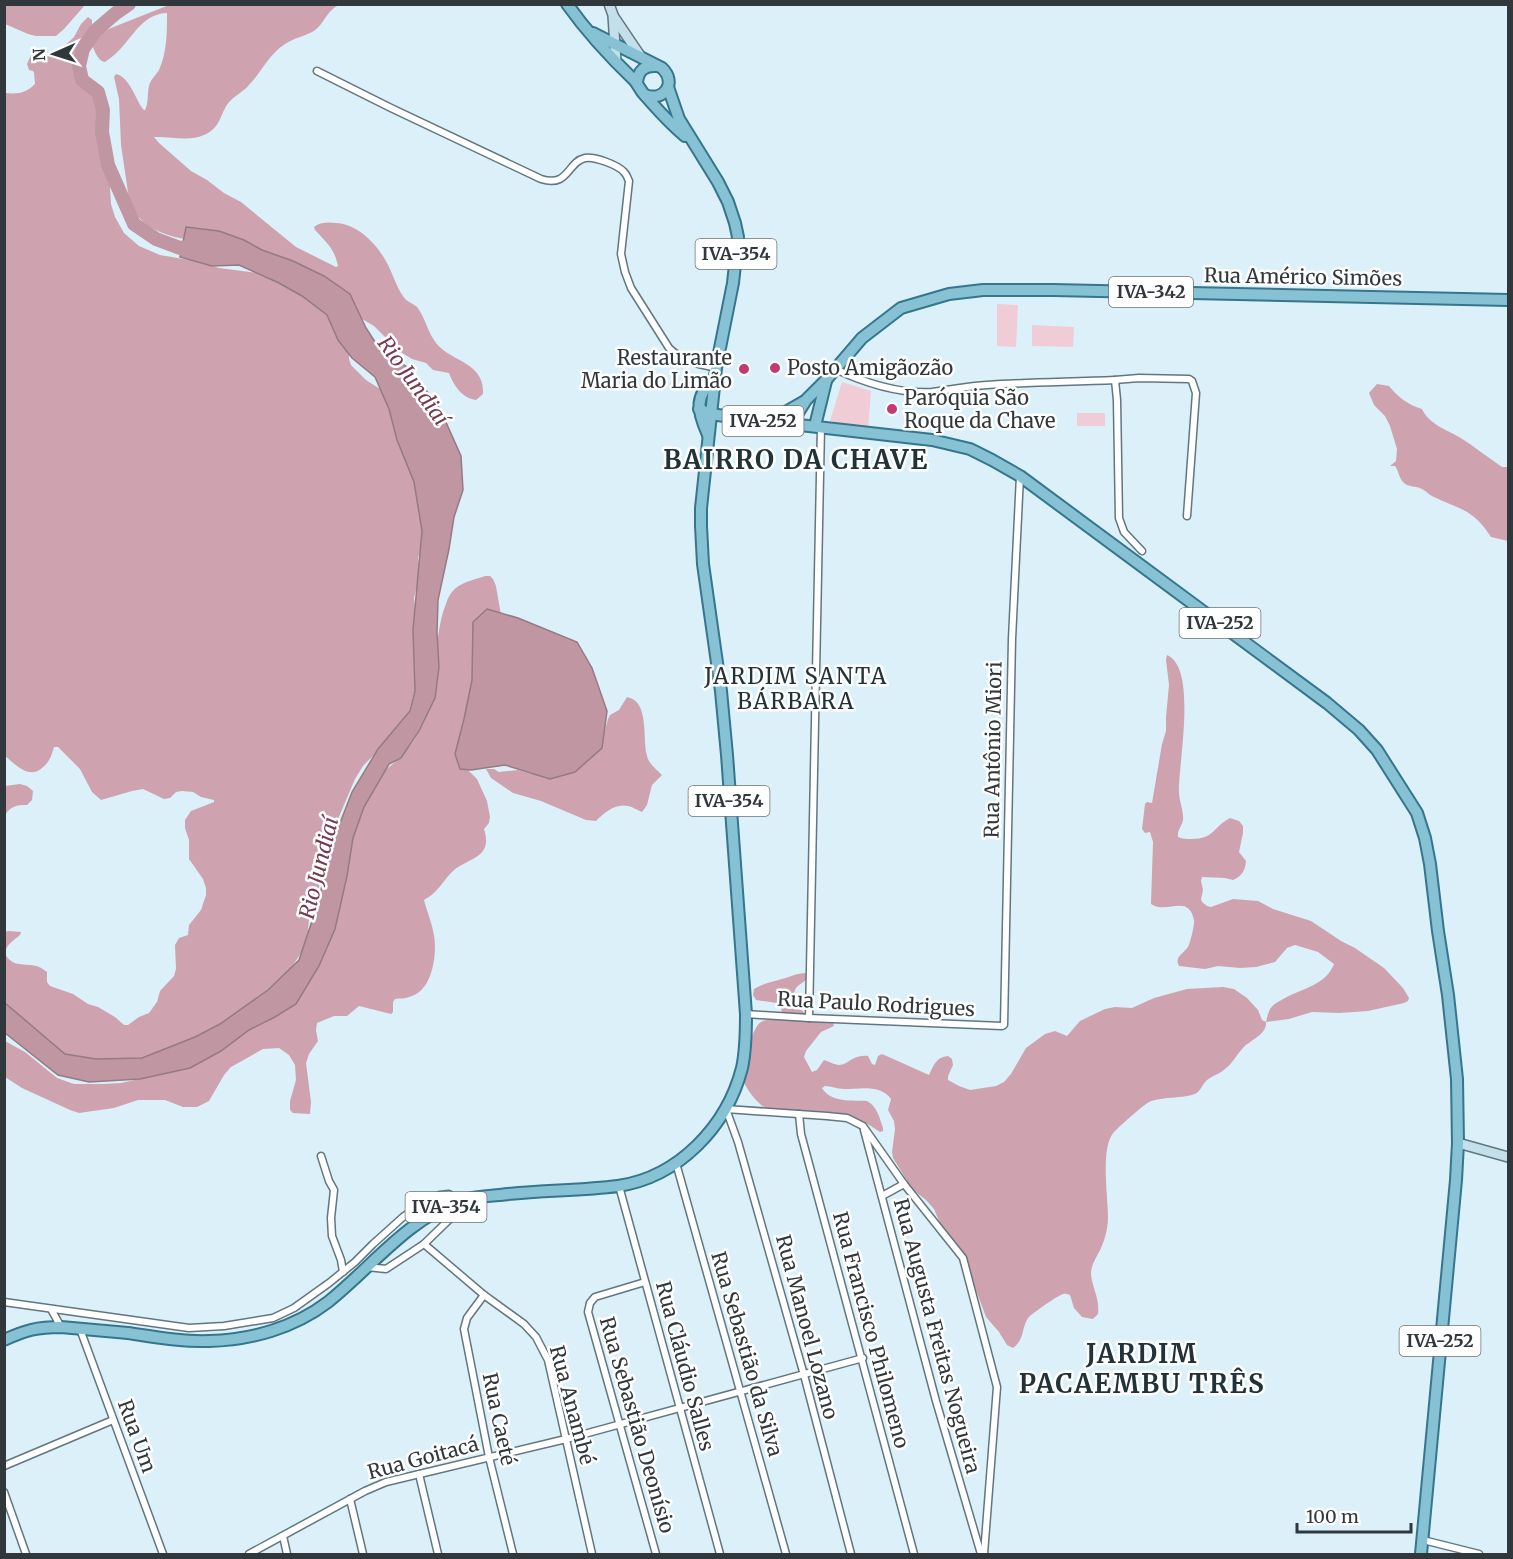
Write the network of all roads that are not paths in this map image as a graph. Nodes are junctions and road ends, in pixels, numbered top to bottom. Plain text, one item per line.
1 (567, 4) edge
2 (609, 4) edge
3 (613, 15) junction
4 (590, 31) junction
5 (615, 43) junction
6 (641, 57) junction
7 (616, 62) junction
8 (657, 66) junction
9 (317, 71) dead end
10 (637, 83) junction
11 (668, 87) junction
12 (645, 95) junction
13 (691, 141) junction
14 (1509, 300) edge
15 (835, 369) junction
16 (715, 372) junction
17 (826, 380) junction
18 (1115, 380) junction
19 (806, 400) junction
20 (699, 409) junction
21 (711, 414) junction
22 (768, 422) junction
23 (790, 424) junction
24 (818, 426) junction
25 (708, 436) junction
26 (1020, 476) junction
27 (1187, 516) dead end
28 (1142, 551) dead end
29 (746, 1014) junction
30 (809, 1018) junction
31 (1004, 1025) joint
32 (726, 1109) junction
33 (799, 1114) junction
34 (863, 1126) junction
35 (1458, 1143) junction
36 (321, 1156) dead end
37 (1509, 1157) edge
38 (676, 1163) junction
39 (904, 1184) junction
40 (618, 1186) junction
41 (485, 1196) junction
42 (882, 1196) junction
43 (453, 1204) junction
44 (424, 1244) junction
45 (367, 1267) junction
46 (343, 1272) junction
47 (645, 1282) junction
48 (484, 1295) junction
49 (4, 1302) edge
50 (51, 1309) junction
51 (61, 1327) junction
52 (80, 1329) junction
53 (4, 1340) edge
54 (862, 1358) junction
55 (804, 1375) junction
56 (740, 1391) junction
57 (680, 1407) junction
58 (113, 1420) junction
59 (618, 1423) junction
60 (566, 1438) junction
61 (489, 1457) junction
62 (4, 1466) edge
63 (419, 1474) junction
64 (4, 1492) edge
65 (350, 1499) junction
66 (283, 1536) junction
67 (1423, 1540) junction
68 (1459, 1552) edge
69 (26, 1554) edge
70 (163, 1554) edge
71 (249, 1554) edge
72 (287, 1554) edge
73 (363, 1554) edge
74 (438, 1554) edge
75 (513, 1554) edge
76 (592, 1554) edge
77 (656, 1554) edge
78 (720, 1554) edge
79 (786, 1554) edge
80 (851, 1554) edge
81 (914, 1554) edge
82 (983, 1554) edge
83 (1421, 1554) edge
84 (1479, 1554) edge

1 - 4 main road
2 - 3 main road
3 - 5 main road
3 - 6 main road
4 - 5 main road
4 - 7 main road
5 - 6 main road
5 - 7 main road
6 - 8 main road
7 - 10 main road
8 - 10 main road
8 - 11 main road
9 - 16 street
10 - 12 main road
11 - 12 main road
11 - 13 main road, IVA-354
12 - 13 main road, IVA-354
13 - 16 main road, IVA-354
14 - 15 main road, Rua Américo Simões / IVA-342
15 - 17 main road, Rua Américo Simões / IVA-342
15 - 18 street
16 - 20 main road
16 - 21 main road, IVA-354
17 - 19 main road, Rua Américo Simões
17 - 24 main road
18 - 27 street
18 - 28 street
19 - 22 main road
19 - 23 main road, Rua Américo Simões
20 - 21 main road
20 - 25 main road
21 - 22 main road, IVA-252
21 - 25 main road, IVA-354
22 - 23 main road, IVA-252
23 - 24 main road, IVA-252
24 - 26 main road, IVA-252
24 - 30 street
25 - 29 main road, IVA-354
26 - 31 street, Rua Antônio Miori
26 - 35 main road, IVA-252
29 - 30 street, Rua Paulo Rodrigues
29 - 32 main road, IVA-354
30 - 31 street, Rua Paulo Rodrigues
32 - 33 street
32 - 38 main road, IVA-354
32 - 55 street, Rua Manoel Lozano
33 - 34 street
33 - 54 street, Rua Francisco Philomeno
34 - 39 street
34 - 42 street, Rua Augusta Freitas Nogueira
35 - 37 main road
35 - 67 main road, IVA-252
36 - 46 street
38 - 40 main road, IVA-354
38 - 56 street, Rua Sebastião da Silva
39 - 42 street
39 - 82 street
40 - 41 main road, IVA-354
40 - 47 street, Rua Cláudio Salles
41 - 43 main road, IVA-354
41 - 44 street
42 - 82 street, Rua Augusta Freitas Nogueira
43 - 45 main road, IVA-354
43 - 46 street
44 - 45 street
44 - 48 street, Rua Anambé
45 - 52 main road, IVA-354
46 - 50 street
47 - 57 street, Rua Cláudio Salles
47 - 59 street, Rua Sebastião Deonísio
48 - 60 street, Rua Anambé
48 - 61 street, Rua Caeté
49 - 50 street
50 - 51 street
51 - 52 main road, IVA-354
51 - 53 main road, IVA-354
52 - 58 street, Rua Um
54 - 55 street, Rua Goitacá
54 - 81 street, Rua Francisco Philomeno
55 - 56 street, Rua Goitacá
55 - 80 street, Rua Manoel Lozano
56 - 57 street, Rua Goitacá
56 - 79 street, Rua Sebastião da Silva
57 - 59 street, Rua Goitacá
57 - 78 street, Rua Cláudio Salles
58 - 62 street
58 - 70 street, Rua Um
59 - 60 street, Rua Goitacá
59 - 77 street, Rua Sebastião Deonísio
60 - 61 street, Rua Goitacá
60 - 76 street, Rua Anambé
61 - 63 street, Rua Goitacá
61 - 75 street, Rua Caeté
63 - 65 street, Rua Goitacá
63 - 74 street
64 - 69 street
65 - 66 street, Rua Goitacá
65 - 73 street
66 - 71 street, Rua Goitacá
66 - 72 street
67 - 68 street
67 - 83 main road, IVA-252
68 - 84 street

